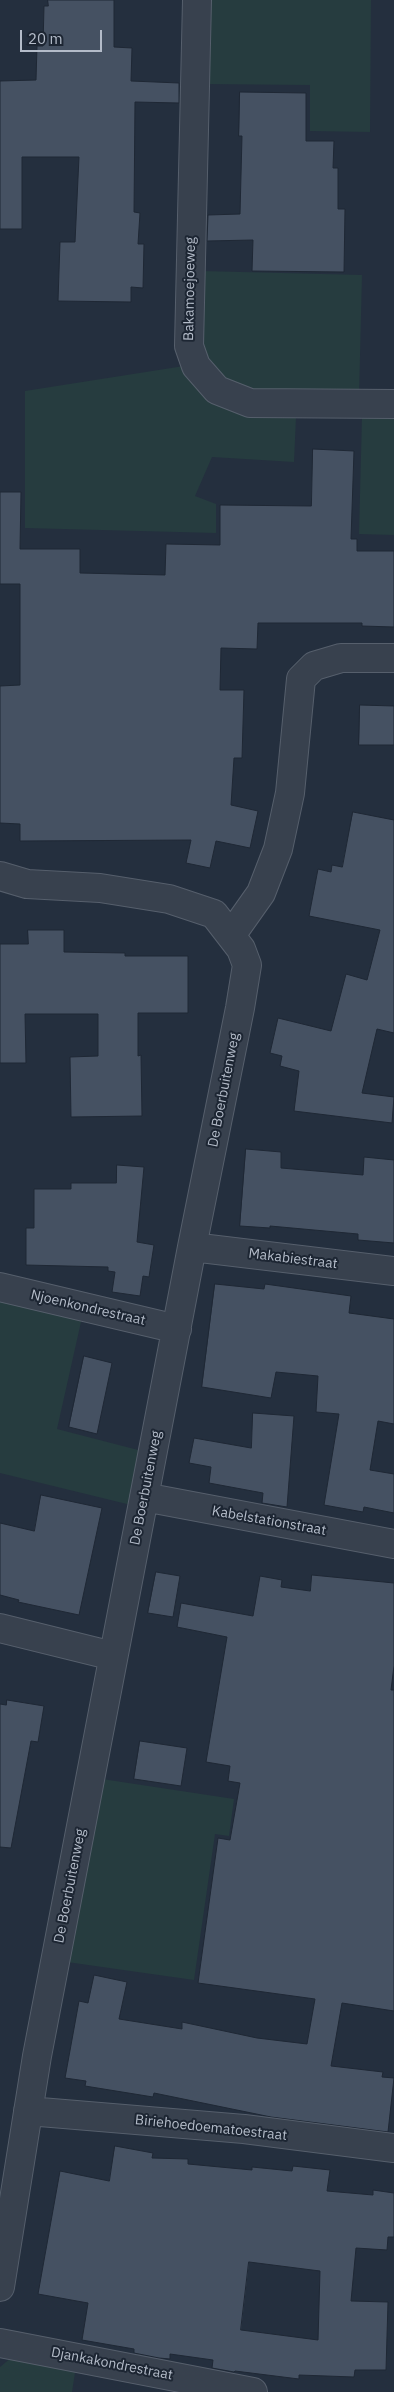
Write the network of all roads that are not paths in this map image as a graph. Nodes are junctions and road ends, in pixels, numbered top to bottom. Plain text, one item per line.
1 (197, 0) edge
2 (394, 404) edge
3 (394, 658) edge
4 (0, 876) edge
5 (232, 934) junction
6 (192, 1247) junction
7 (394, 1271) edge
8 (0, 1287) edge
9 (177, 1329) junction
10 (144, 1497) junction
11 (394, 1544) edge
12 (0, 1628) edge
13 (113, 1656) junction
14 (28, 2111) junction
15 (394, 2148) edge
16 (6, 2210) edge
17 (0, 2287) edge
18 (0, 2343) edge
19 (253, 2392) edge

1 - 2 street, Bakamoejoeweg
3 - 5 street
4 - 5 street, De Boerbuitenweg
5 - 6 street, De Boerbuitenweg
6 - 7 street, Makabiestraat
6 - 9 street, De Boerbuitenweg
8 - 9 street, Njoenkondrestraat
9 - 10 street, De Boerbuitenweg
10 - 11 street, Kabelstationstraat
10 - 13 street, De Boerbuitenweg
12 - 13 street
13 - 14 street, De Boerbuitenweg
14 - 15 street, Biriehoedoematoestraat
14 - 16 street, De Boerbuitenweg
16 - 17 street, De Boerbuitenweg
18 - 19 street, Djankakondrestraat

